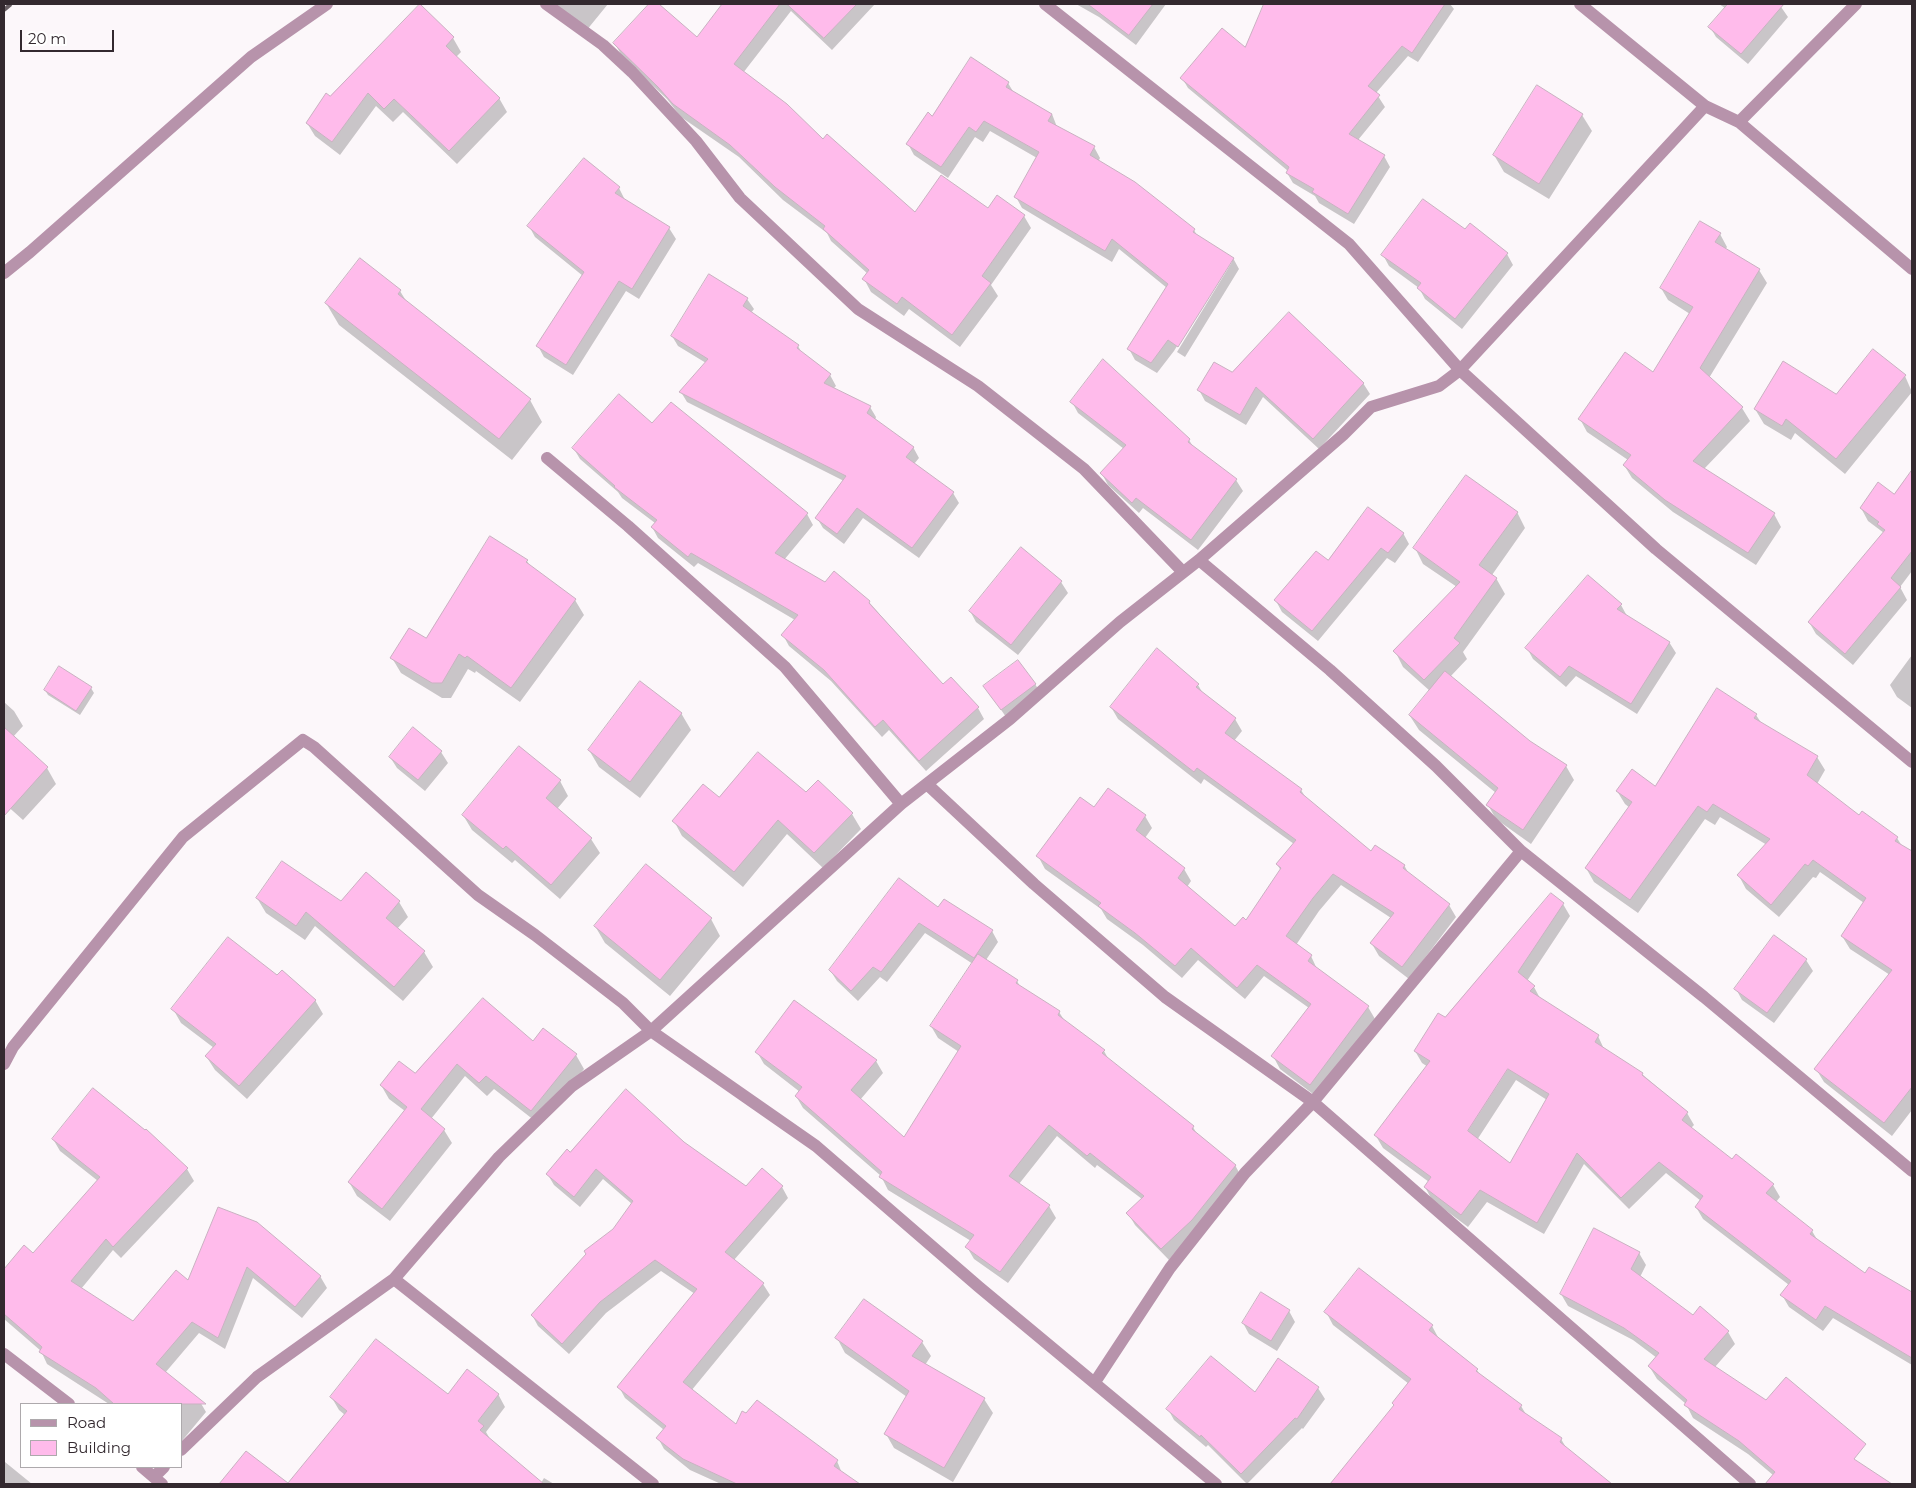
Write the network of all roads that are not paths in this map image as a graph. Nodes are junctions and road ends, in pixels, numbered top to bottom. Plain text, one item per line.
1 (327, 4) edge
2 (546, 4) edge
3 (1045, 4) edge
4 (1580, 4) edge
5 (1856, 4) edge
6 (1705, 106) junction
7 (1739, 122) junction
8 (1912, 268) edge
9 (4, 272) edge
10 (1460, 370) junction
11 (547, 458) dead end
12 (1199, 560) junction
13 (1182, 571) junction
14 (1912, 762) edge
15 (928, 784) junction
16 (901, 804) junction
17 (1521, 850) junction
18 (652, 1031) junction
19 (4, 1064) edge
20 (1313, 1102) junction
21 (1912, 1171) edge
22 (394, 1279) junction
23 (4, 1354) edge
24 (1095, 1382) junction
25 (68, 1403) edge
26 (182, 1449) edge
27 (143, 1468) edge
28 (164, 1468) edge
29 (158, 1481) edge
30 (653, 1484) edge
31 (1216, 1484) edge
32 (1750, 1484) edge

1 - 9 street
2 - 13 street
3 - 10 street
4 - 6 street
5 - 7 street
6 - 7 street
6 - 10 street
7 - 8 street
10 - 12 street
10 - 14 street
11 - 16 street
12 - 13 street
12 - 17 street
13 - 15 street
15 - 16 street
15 - 20 street
16 - 18 street
17 - 20 street
17 - 21 street
18 - 19 street
18 - 22 street
18 - 24 street
20 - 24 street
20 - 32 street
22 - 26 street
22 - 30 street
23 - 25 street
24 - 31 street
27 - 29 street
28 - 29 street

